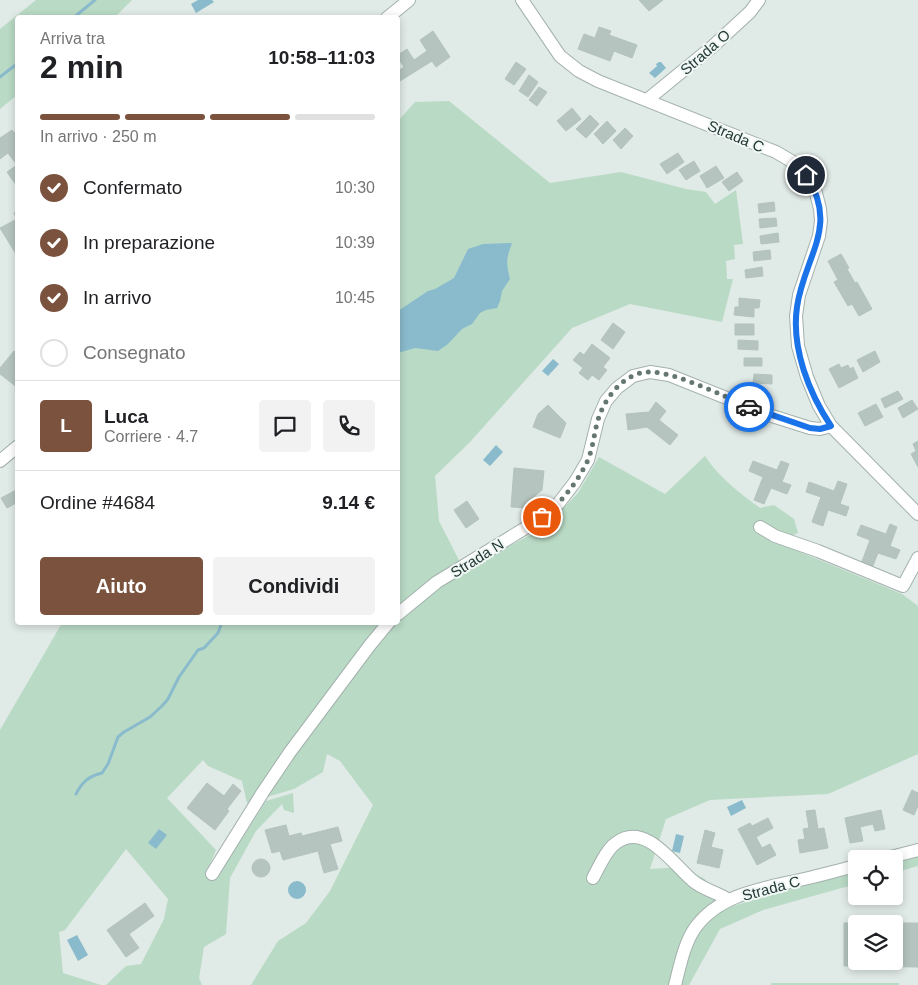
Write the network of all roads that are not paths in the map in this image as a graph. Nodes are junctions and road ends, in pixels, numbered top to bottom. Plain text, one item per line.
1 (409, 0) edge
2 (521, 0) edge
3 (759, 0) edge
4 (392, 15) edge
5 (647, 100) junction
6 (831, 426) junction
7 (15, 448) edge
8 (0, 460) edge
9 (918, 514) edge
10 (760, 527) dead end
11 (918, 558) edge
12 (400, 612) edge
13 (387, 625) edge
14 (918, 850) edge
15 (903, 854) edge
16 (848, 868) edge
17 (212, 874) dead end
18 (593, 878) dead end
19 (729, 900) junction
20 (675, 985) edge

1 - 4 street
2 - 5 street, Strada C
3 - 5 street, Strada O
5 - 6 street, Strada C
6 - 9 street, Strada C
6 - 12 street, Strada N
7 - 8 street
10 - 11 street
13 - 17 street
14 - 15 street
16 - 19 street, Strada C
18 - 19 street
19 - 20 street, Strada C

